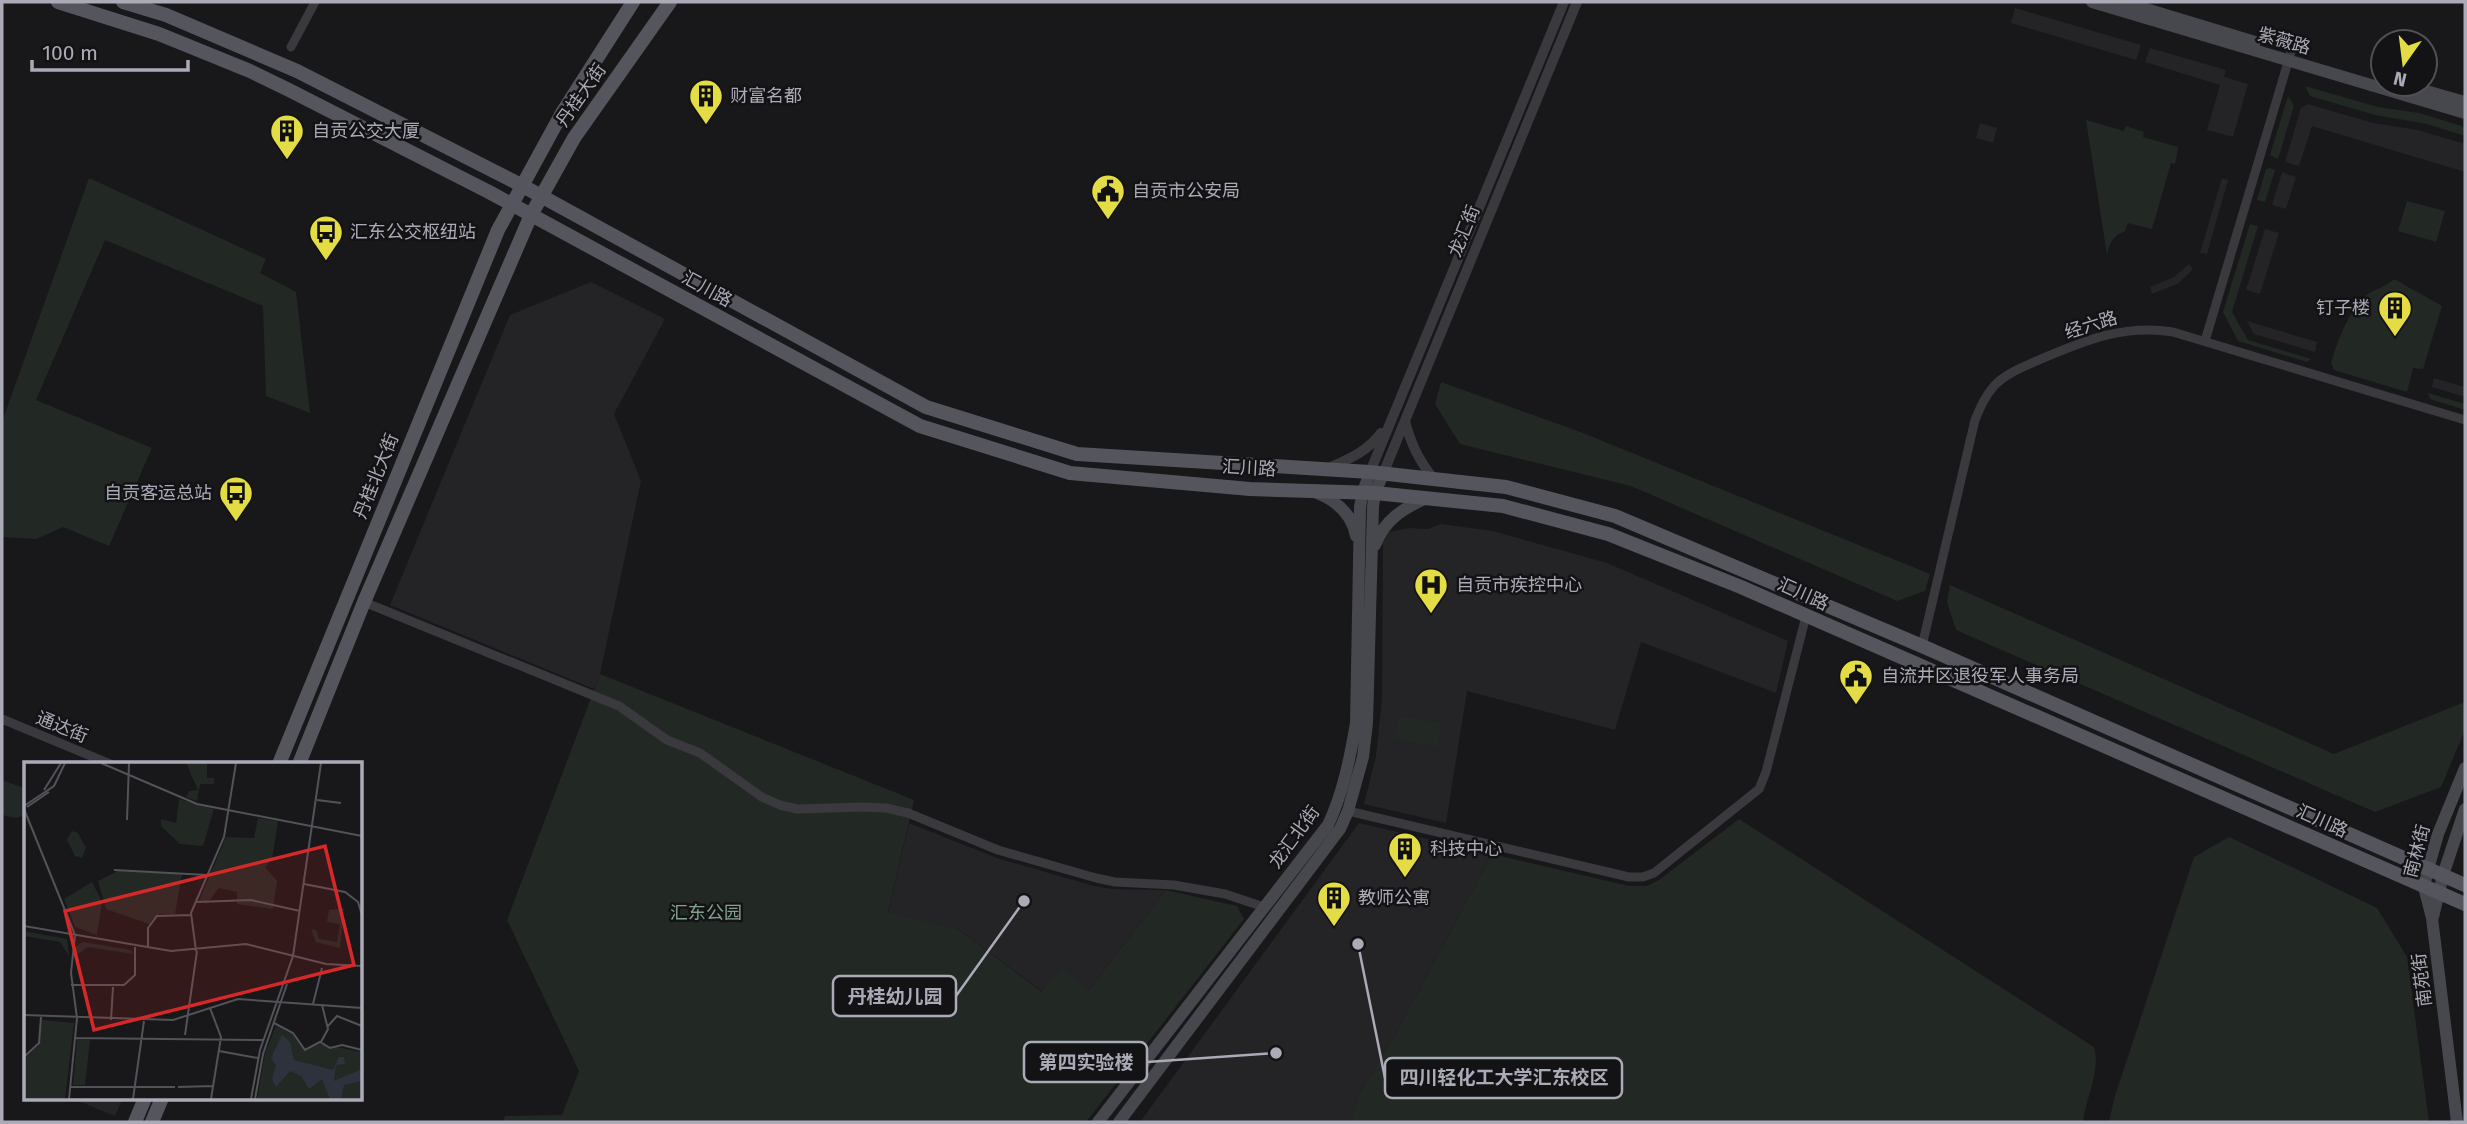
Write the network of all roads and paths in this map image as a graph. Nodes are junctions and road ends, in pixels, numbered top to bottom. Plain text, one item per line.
1 (58, 2) edge
2 (123, 2) edge
3 (315, 2) edge
4 (633, 2) edge
5 (670, 2) edge
6 (1563, 2) edge
7 (1577, 2) edge
8 (2092, 2) edge
9 (2123, 2) edge
10 (291, 47) dead end
11 (2290, 56) junction
12 (2369, 76) edge
13 (2439, 95) edge
14 (2465, 103) edge
15 (2465, 113) edge
16 (521, 185) junction
17 (541, 196) junction
18 (510, 204) junction
19 (531, 215) junction
20 (2205, 341) junction
21 (1391, 419) junction
22 (2465, 420) edge
23 (1405, 421) junction
24 (1325, 470) junction
25 (1377, 473) junction
26 (1434, 479) junction
27 (1310, 490) junction
28 (1369, 492) junction
29 (1426, 498) junction
30 (1365, 554) junction
31 (364, 602) junction
32 (1806, 616) junction
33 (1922, 646) junction
34 (2, 719) edge
35 (105, 762) edge
36 (280, 762) edge
37 (300, 762) edge
38 (2465, 768) edge
39 (2465, 809) edge
40 (1348, 811) junction
41 (2428, 869) junction
42 (2443, 875) junction
43 (2465, 885) edge
44 (2424, 887) junction
45 (2440, 893) junction
46 (2465, 905) edge
47 (1264, 907) junction
48 (2432, 918) junction
49 (144, 1100) edge
50 (161, 1100) edge
51 (135, 1122) edge
52 (152, 1122) edge
53 (1098, 1122) edge
54 (1119, 1122) edge
55 (2458, 1122) edge

1 - 18 main road, 汇川路
2 - 16 main road, 汇川路
3 - 10 street
4 - 16 main road, 丹桂北大街
5 - 17 main road, 丹桂大街
6 - 21 street, 龙汇街
7 - 23 street, 龙汇街
8 - 11 main road, 紫薇路
9 - 11 main road, 紫薇路
11 - 12 main road, 紫薇路
11 - 15 main road, 紫薇路
11 - 20 street
13 - 14 main road
16 - 17 main road, 汇川路
16 - 18 main road, 丹桂北大街
17 - 19 main road, 丹桂大街
17 - 24 main road, 汇川路
18 - 19 main road, 汇川路
18 - 36 main road, 丹桂北大街
19 - 27 main road, 汇川路
19 - 31 main road
20 - 22 street, 经六路
20 - 33 street, 经六路
21 - 24 street
21 - 25 street, 龙汇街
23 - 25 street, 龙汇街
23 - 26 street
24 - 25 main road, 汇川路
25 - 26 main road, 汇川路
25 - 28 main road, 龙汇北街
26 - 33 main road, 汇川路
27 - 28 main road, 汇川路
27 - 30 main road
28 - 29 main road, 汇川路
28 - 30 main road, 龙汇北街
29 - 30 main road
29 - 32 main road, 汇川路
30 - 40 main road, 龙汇北街
30 - 47 main road, 龙汇北街
31 - 37 main road
31 - 47 street
32 - 40 street
32 - 44 main road, 汇川路
33 - 41 main road, 汇川路
34 - 35 street, 通达街
38 - 41 main road, 南林街
39 - 42 main road, 南林街
40 - 54 main road, 龙汇北街
41 - 42 main road, 汇川路
41 - 44 main road, 南林街
42 - 43 main road, 汇川路
42 - 45 main road, 南林街
44 - 45 main road, 汇川路
44 - 48 main road, 南林街
45 - 46 main road, 汇川路
45 - 48 main road, 南林街
47 - 53 main road, 龙汇北街
48 - 55 main road, 南苑街
49 - 51 main road
50 - 52 main road

